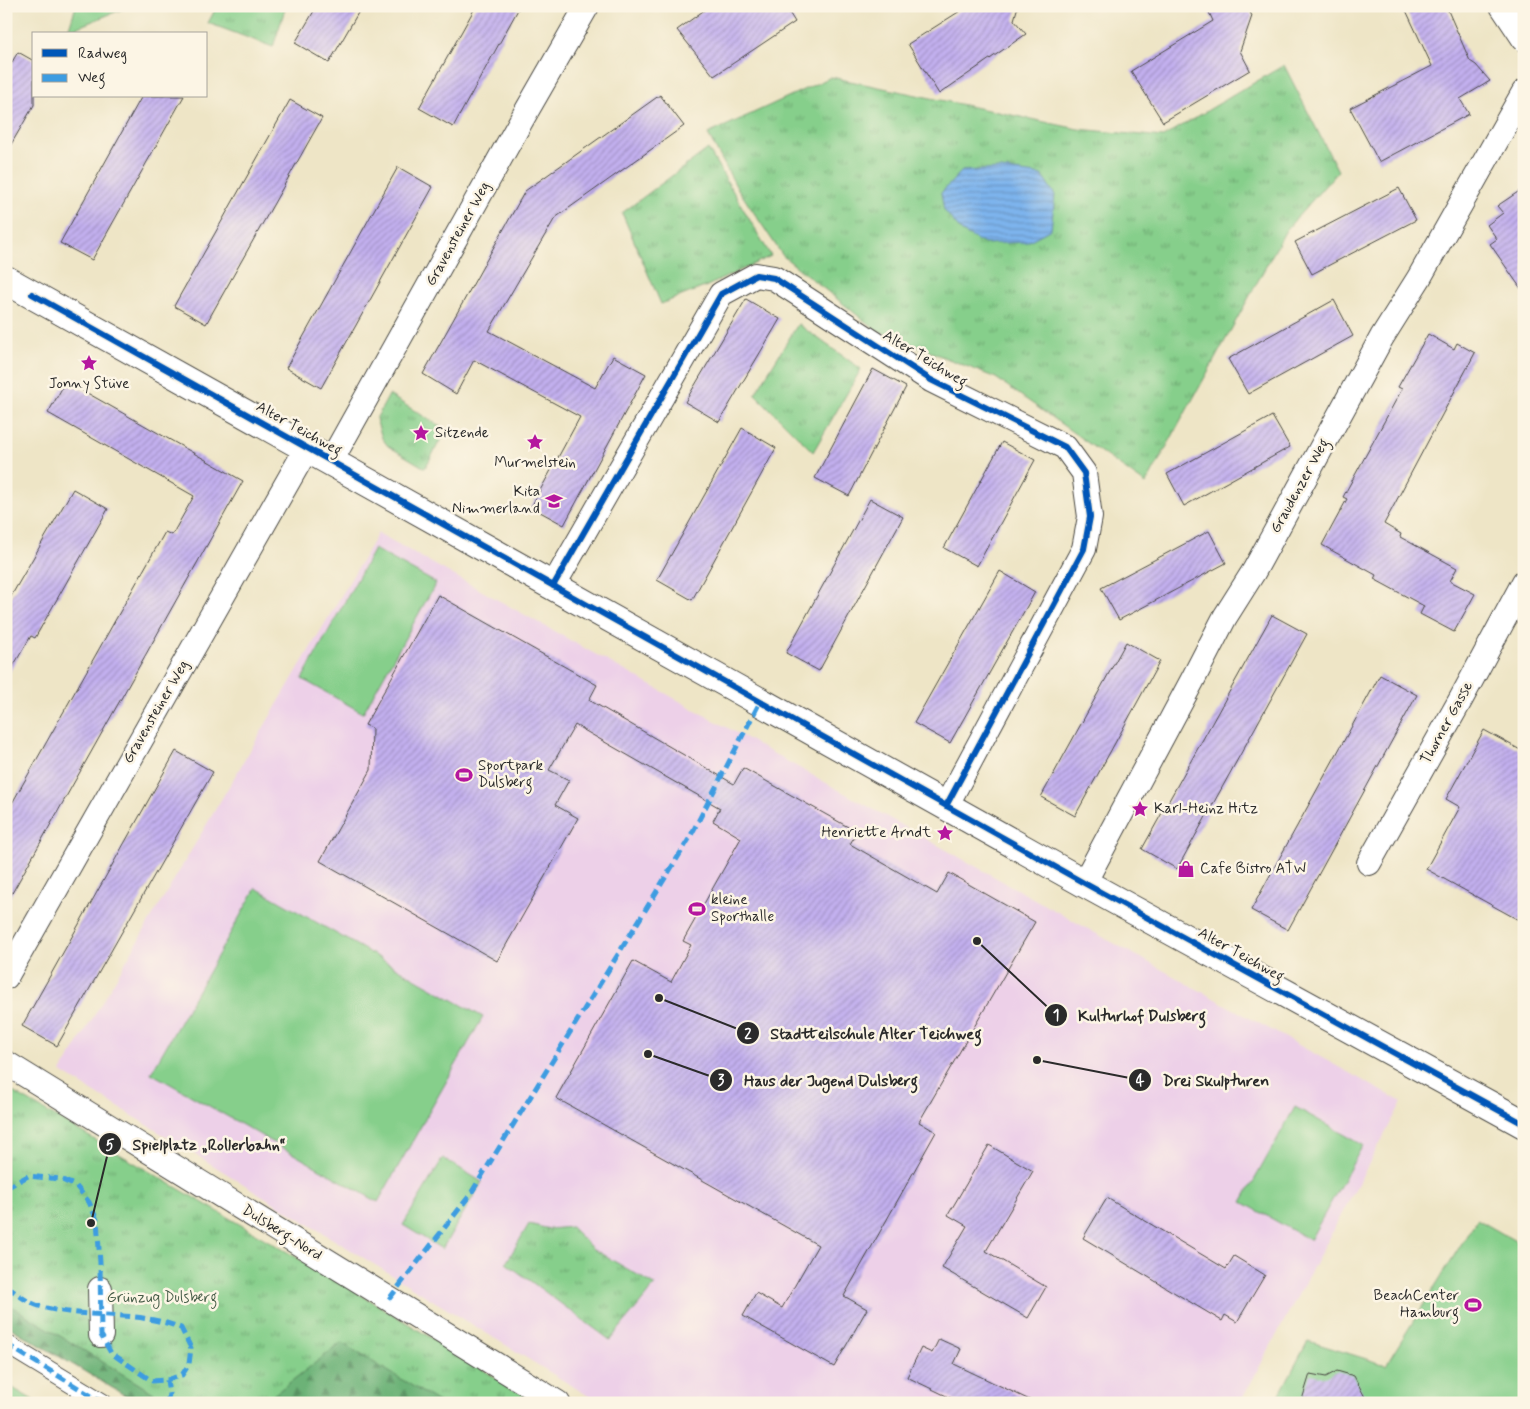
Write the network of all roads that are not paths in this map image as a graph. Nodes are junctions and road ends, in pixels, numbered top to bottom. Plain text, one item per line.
1 (588, 6) edge
2 (1502, 6) edge
3 (1524, 39) edge
4 (1524, 92) edge
5 (6, 280) edge
6 (307, 448) junction
7 (331, 462) junction
8 (1524, 582) edge
9 (553, 586) junction
10 (946, 806) junction
11 (1369, 863) dead end
12 (1084, 883) junction
13 (6, 976) edge
14 (6, 1063) edge
15 (1524, 1124) edge
16 (100, 1289) dead end
17 (100, 1335) dead end
18 (6, 1344) edge
19 (103, 1403) edge
20 (558, 1403) edge

1 - 7 street, Gravensteiner Weg
2 - 3 street
4 - 12 street, Graudenzer Weg
5 - 6 street, Alter Teichweg
6 - 7 street, Alter Teichweg
6 - 13 street, Gravensteiner Weg
7 - 9 street, Alter Teichweg
8 - 11 street, Thorner Gasse
9 - 10 street, Alter Teichweg
9 - 10 street, Alter Teichweg
10 - 12 street, Alter Teichweg
12 - 15 street, Alter Teichweg
14 - 20 street, Dulsberg-Nord
16 - 17 street
18 - 19 street

